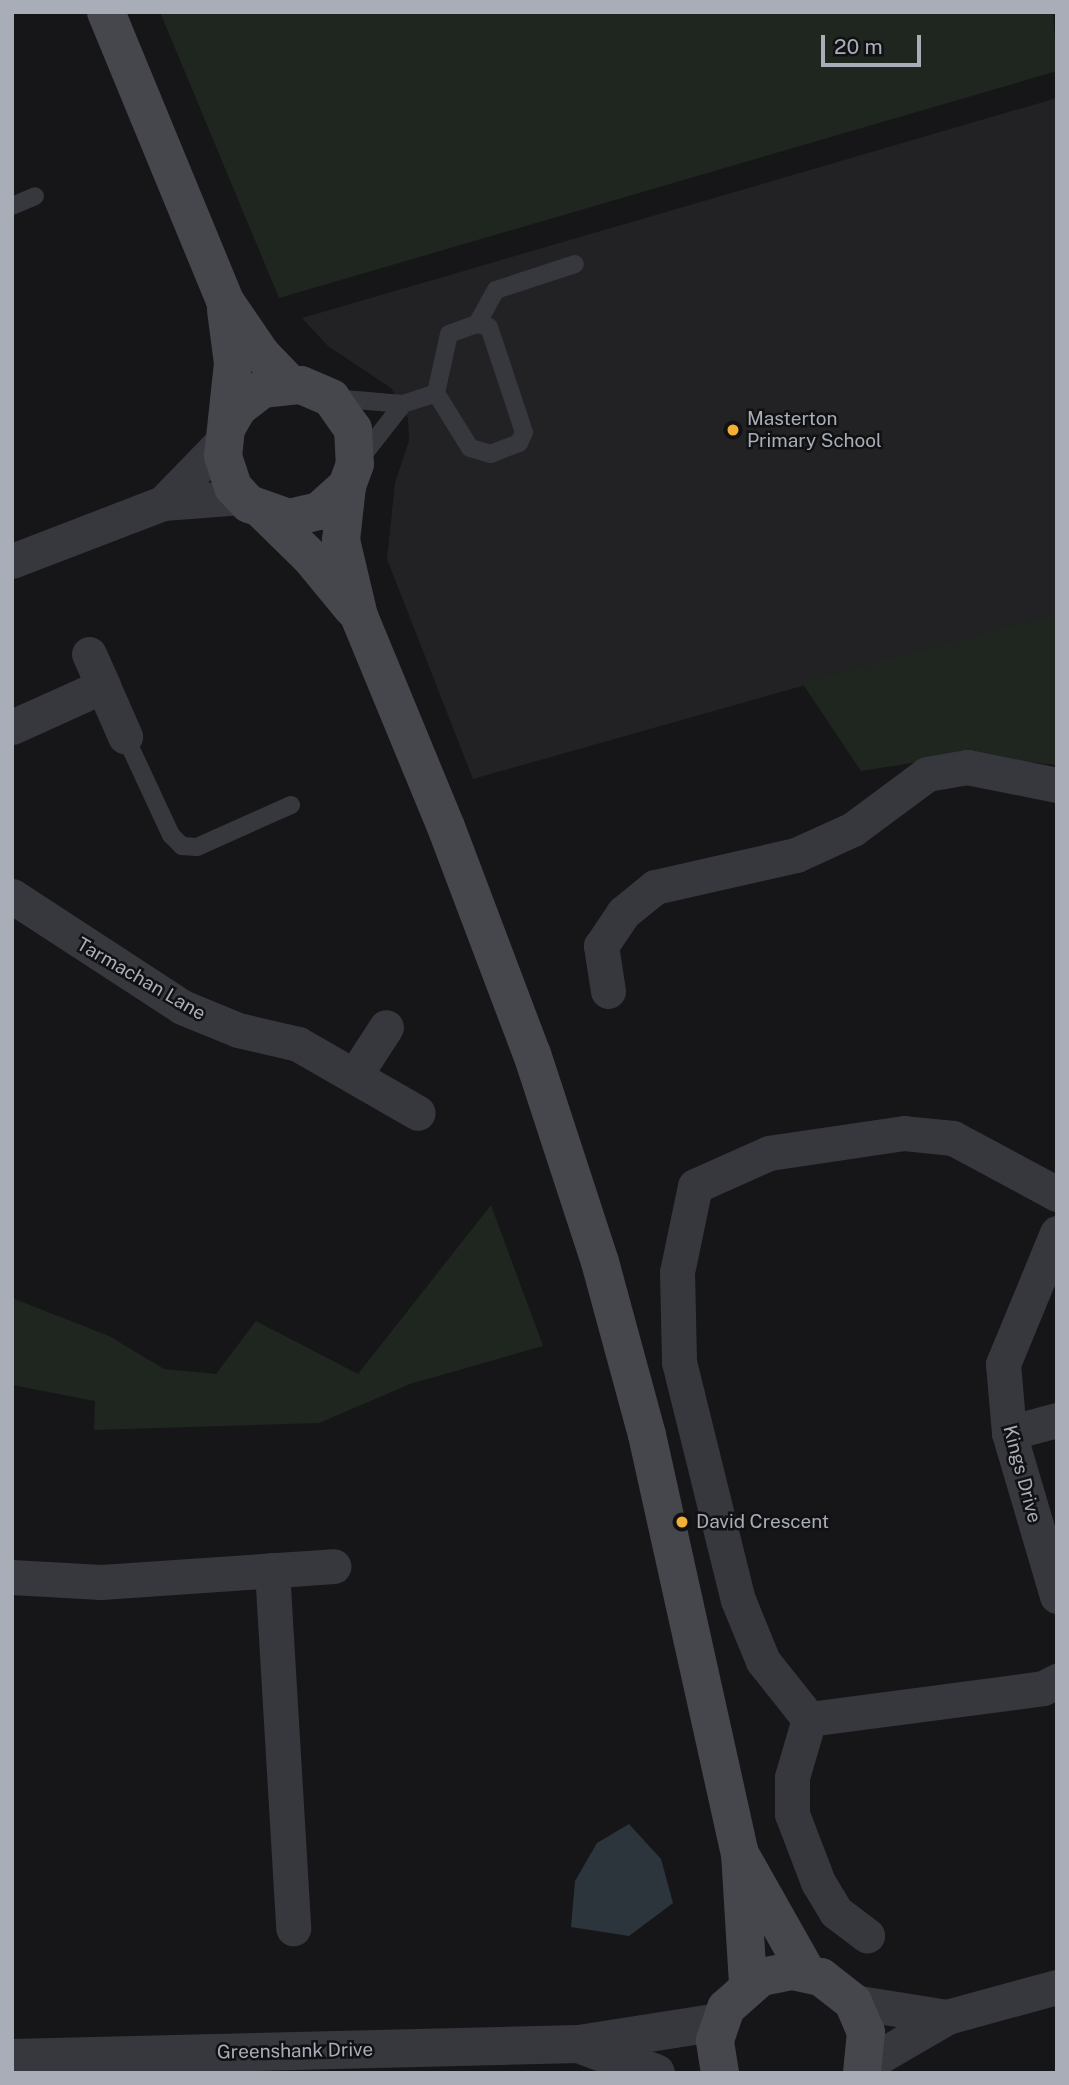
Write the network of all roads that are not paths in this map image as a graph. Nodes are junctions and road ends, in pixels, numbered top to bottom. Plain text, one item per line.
1 (106, 12) edge
2 (35, 196) dead end
3 (12, 206) edge
4 (575, 264) dead end
5 (225, 301) junction
6 (477, 324) junction
7 (291, 385) junction
8 (436, 393) junction
9 (331, 398) junction
10 (403, 404) junction
11 (226, 433) junction
12 (351, 475) junction
13 (163, 503) junction
14 (252, 504) junction
15 (12, 561) edge
16 (359, 616) junction
17 (89, 654) dead end
18 (103, 687) junction
19 (12, 727) edge
20 (125, 736) joint
21 (1057, 785) edge
22 (291, 805) dead end
23 (12, 896) edge
24 (608, 991) dead end
25 (386, 1027) dead end
26 (355, 1075) junction
27 (418, 1113) dead end
28 (1057, 1194) edge
29 (1057, 1233) edge
30 (1057, 1420) edge
31 (1009, 1433) junction
32 (333, 1566) dead end
33 (272, 1570) junction
34 (12, 1577) edge
35 (1057, 1596) edge
36 (1057, 1681) edge
37 (809, 1719) junction
38 (740, 1853) junction
39 (293, 1927) dead end
40 (867, 1935) dead end
41 (807, 1973) junction
42 (748, 1984) junction
43 (1057, 1987) edge
44 (853, 2002) junction
45 (947, 2017) junction
46 (719, 2022) junction
47 (579, 2044) junction
48 (12, 2058) edge
49 (864, 2069) edge
50 (656, 2073) edge
51 (720, 2073) edge

1 - 5 main road
2 - 3 lane
4 - 6 lane
5 - 7 main road
5 - 11 main road
6 - 8 lane
6 - 8 lane
7 - 9 main road
7 - 11 main road
8 - 10 lane
9 - 10 lane
9 - 12 main road
10 - 12 lane
11 - 13 street
11 - 14 main road
12 - 14 main road
12 - 16 main road
13 - 14 street
13 - 15 street
14 - 16 main road
16 - 38 main road
17 - 18 street
18 - 19 street
18 - 20 street
20 - 22 lane
21 - 24 street
23 - 26 street, Tarmachan Lane
25 - 26 street
26 - 27 street, Tarmachan Lane
28 - 37 street
29 - 31 street, Kings Drive
30 - 31 street
31 - 35 street, Kings Drive
32 - 33 street
33 - 34 street
33 - 39 street
36 - 37 street
37 - 40 street
38 - 41 main road
38 - 42 main road
41 - 42 main road
41 - 44 main road
42 - 46 main road
43 - 45 street
44 - 45 street
44 - 49 main road
45 - 49 street
46 - 47 street
46 - 51 main road
47 - 48 street, Greenshank Drive
47 - 50 street

